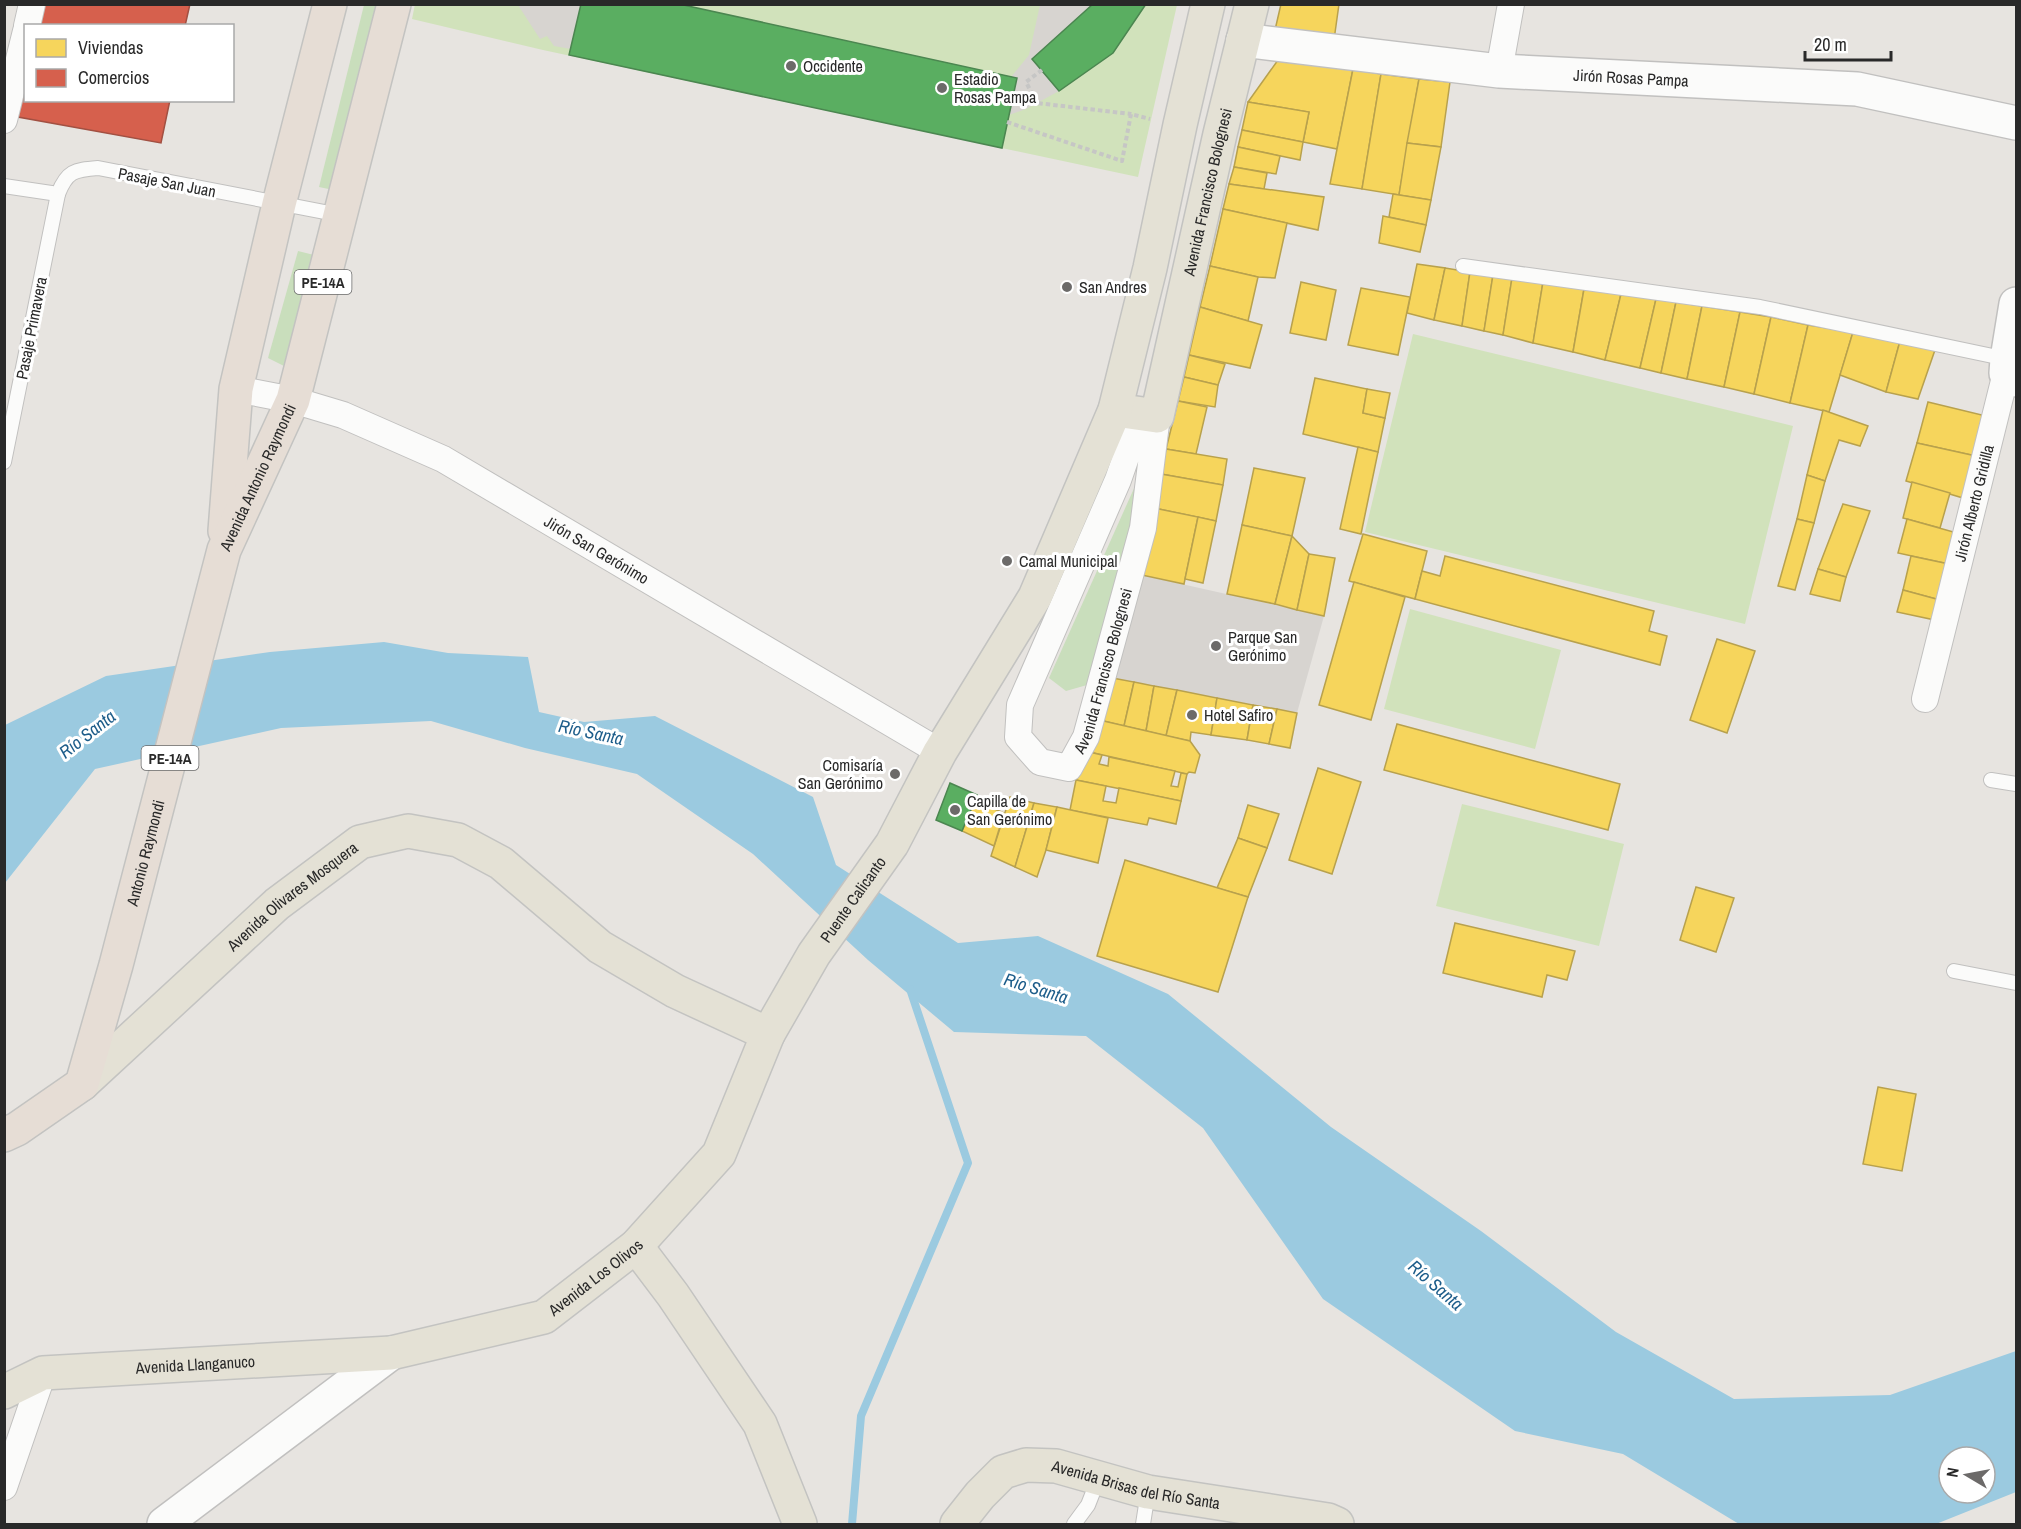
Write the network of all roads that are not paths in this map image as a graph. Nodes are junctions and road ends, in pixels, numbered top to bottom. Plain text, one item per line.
1 (32, 4) edge
2 (330, 4) edge
3 (394, 4) edge
4 (1208, 4) edge
5 (1252, 4) edge
6 (1511, 4) edge
7 (27, 24) edge
8 (24, 39) edge
9 (1243, 40) junction
10 (1499, 71) junction
11 (4, 120) edge
12 (1165, 122) junction
13 (2016, 123) edge
14 (1220, 134) junction
15 (4, 186) edge
16 (58, 194) junction
17 (279, 204) junction
18 (340, 215) junction
19 (1463, 266) dead end
20 (1150, 268) junction
21 (1189, 277) junction
22 (2016, 304) edge
23 (2010, 371) edge
24 (236, 389) junction
25 (293, 400) junction
26 (1138, 414) junction
27 (4, 462) edge
28 (224, 550) junction
29 (1926, 699) dead end
30 (940, 752) junction
31 (1991, 780) dead end
32 (2016, 784) edge
33 (892, 843) joint
34 (814, 954) joint
35 (1954, 971) dead end
36 (2016, 983) edge
37 (768, 1034) junction
38 (82, 1084) junction
39 (4, 1135) edge
40 (636, 1246) junction
41 (391, 1353) junction
42 (43, 1373) junction
43 (4, 1392) edge
44 (1099, 1477) junction
45 (4, 1487) edge
46 (1148, 1492) junction
47 (1291, 1519) edge
48 (164, 1524) edge
49 (800, 1524) edge
50 (957, 1524) edge
51 (1074, 1524) edge
52 (1143, 1524) edge
53 (1337, 1524) edge

1 - 7 street
2 - 17 highway, Avenida Antonio Raymondi / PE-14A
3 - 18 highway, Avenida Antonio Raymondi / PE-14A
4 - 12 main road, Avenida Francisco Bolognesi
5 - 9 main road, Avenida Francisco Bolognesi
6 - 10 street
8 - 11 street
9 - 10 street, Jirón Rosas Pampa
9 - 14 main road, Avenida Francisco Bolognesi
10 - 13 street, Jirón Rosas Pampa
12 - 14 main road
12 - 20 main road, Avenida Francisco Bolognesi
14 - 21 main road, Avenida Francisco Bolognesi
15 - 16 lane
16 - 17 lane, Pasaje San Juan
16 - 27 lane, Pasaje Primavera
17 - 18 lane, Pasaje San Juan
17 - 24 highway, Avenida Antonio Raymondi / PE-14A
18 - 25 highway, Avenida Antonio Raymondi / PE-14A
19 - 23 lane
20 - 21 main road
20 - 26 main road, Avenida Francisco Bolognesi
21 - 26 main road, Avenida Francisco Bolognesi
22 - 23 street, Jirón Alberto Gridilla
23 - 29 street, Jirón Alberto Gridilla
24 - 25 street, Jirón San Gerónimo
24 - 28 highway, Avenida Antonio Raymondi / PE-14A
25 - 28 highway, Avenida Antonio Raymondi / PE-14A
25 - 30 street, Jirón San Gerónimo
26 - 26 street, Avenida Francisco Bolognesi
26 - 30 main road, Avenida Francisco Bolognesi
28 - 38 highway, Antonio Raymondi / PE-14A
30 - 33 main road, Avenida Francisco Bolognesi
31 - 32 lane
33 - 34 main road, Puente Calicanto
34 - 37 main road, Avenida Los Olivos
35 - 36 lane
37 - 38 main road, Avenida Olivares Mosquera
37 - 40 main road, Avenida Los Olivos
38 - 39 highway, Avenida Olivares Mosquera
40 - 41 main road, Avenida Los Olivos
40 - 49 main road
41 - 42 main road, Avenida Llanganuco
41 - 48 street, Avenida Los Olivos
42 - 43 main road, Avenida Llanganuco
42 - 45 street
44 - 46 main road, Avenida Brisas del Río Santa
44 - 50 main road, Avenida Brisas del Río Santa
44 - 51 lane
46 - 47 main road, Avenida Brisas del Río Santa
46 - 52 lane
47 - 53 main road, Avenida Brisas del Río Santa

